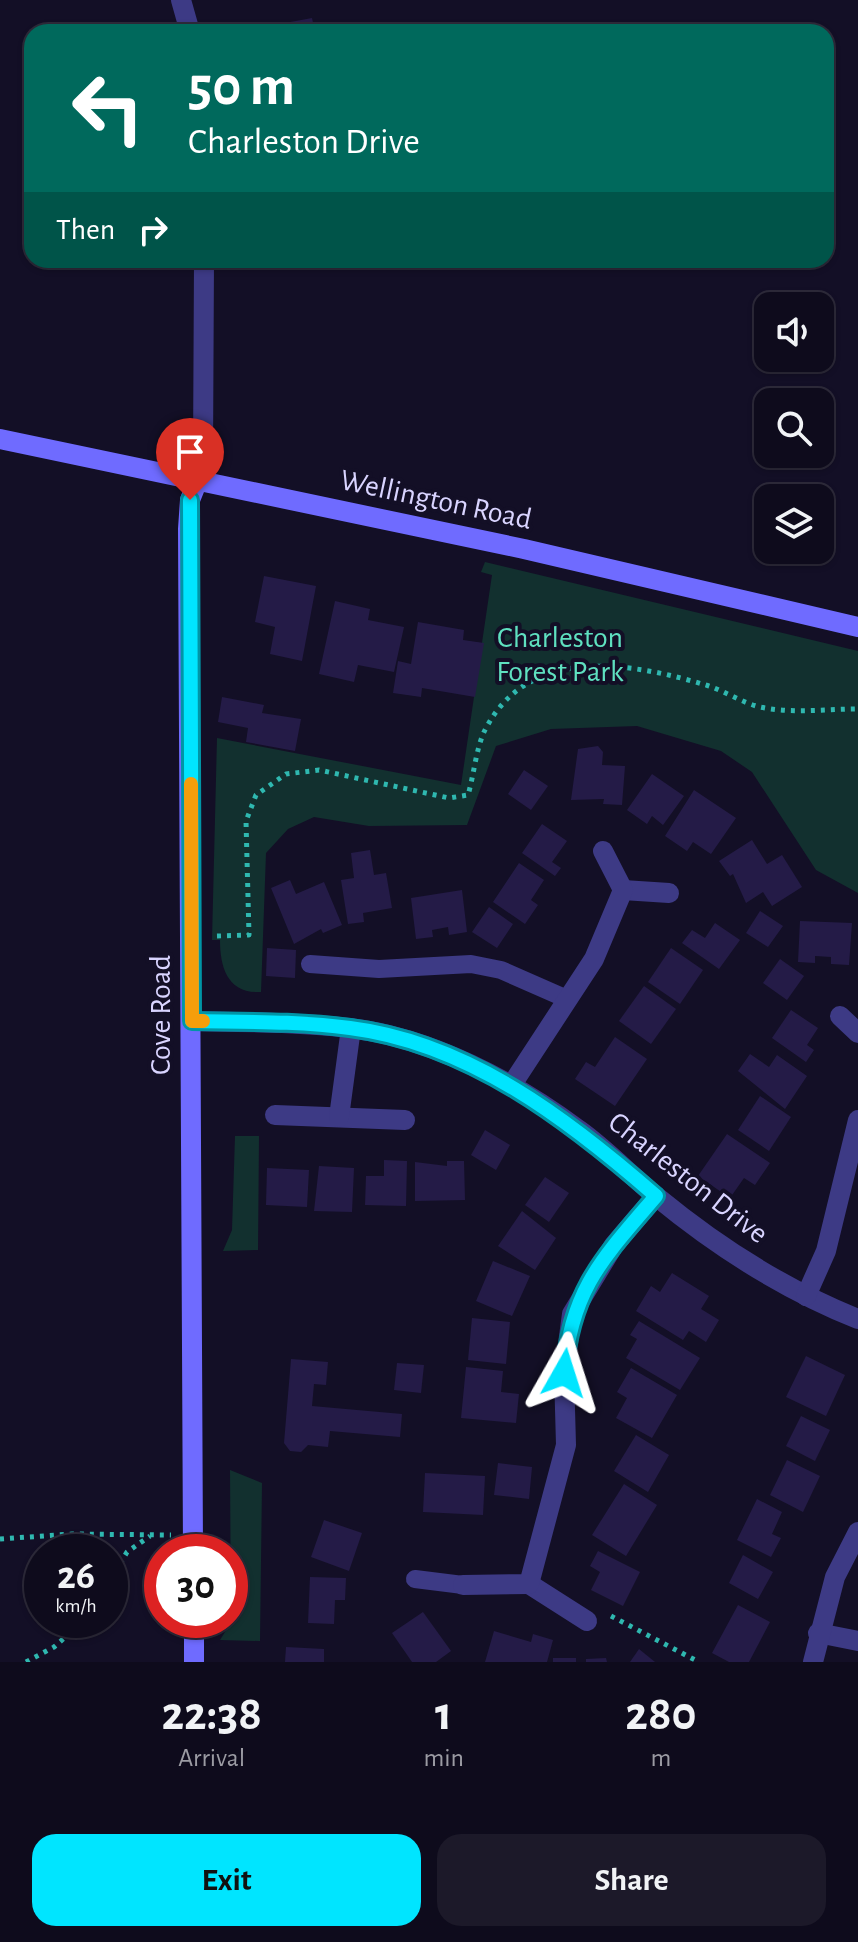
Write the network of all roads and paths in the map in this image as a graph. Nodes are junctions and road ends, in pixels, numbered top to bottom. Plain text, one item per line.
1 (181, 0) edge
2 (188, 24) edge
3 (204, 268) edge
4 (0, 439) edge
5 (198, 480) junction
6 (858, 627) edge
7 (858, 709) edge
8 (603, 851) dead end
9 (623, 890) junction
10 (669, 893) dead end
11 (217, 936) dead end
12 (310, 964) dead end
13 (567, 999) junction
14 (840, 1016) dead end
15 (192, 1021) junction
16 (351, 1028) junction
17 (858, 1033) edge
18 (511, 1086) junction
19 (275, 1115) dead end
20 (339, 1117) junction
21 (405, 1120) dead end
22 (858, 1120) edge
23 (656, 1196) junction
24 (806, 1296) junction
25 (858, 1319) edge
26 (858, 1532) edge
27 (192, 1534) edge
28 (144, 1535) edge
29 (0, 1539) edge
30 (415, 1579) dead end
31 (529, 1584) junction
32 (463, 1585) joint
33 (608, 1615) dead end
34 (587, 1621) dead end
35 (818, 1633) junction
36 (64, 1638) edge
37 (194, 1638) edge
38 (858, 1641) edge
39 (26, 1662) edge
40 (194, 1662) edge
41 (699, 1662) edge
42 (813, 1662) edge

1 - 2 street
3 - 5 street
4 - 5 street, Wellington Road
5 - 6 street, Wellington Road
5 - 15 street, Cove Road
7 - 11 path
8 - 9 street
9 - 10 street
9 - 13 street
12 - 13 lane
13 - 18 street
14 - 17 street
15 - 16 street, Charleston Drive
15 - 27 street, Cove Road
16 - 18 street, Charleston Drive
16 - 20 street
18 - 23 street, Charleston Drive
19 - 20 street
20 - 21 street
22 - 24 street
23 - 24 street, Charleston Drive
23 - 31 street
24 - 25 street, Charleston Drive
26 - 35 street
28 - 29 path
30 - 32 lane
31 - 32 street
31 - 34 street
33 - 41 path
35 - 38 street
35 - 42 street
36 - 39 path
37 - 40 street

